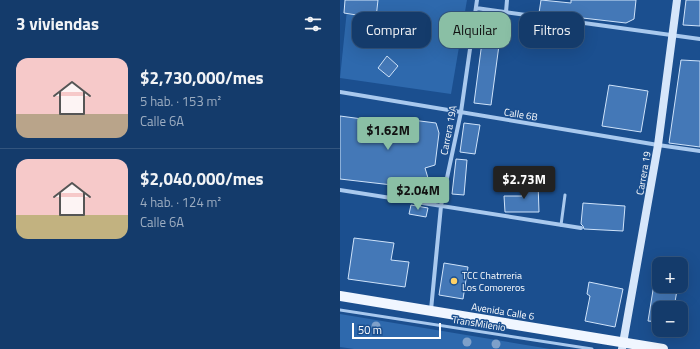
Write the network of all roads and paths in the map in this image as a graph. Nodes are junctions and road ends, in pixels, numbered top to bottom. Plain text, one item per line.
1 (477, 0) edge
2 (507, 0) edge
3 (677, 0) edge
4 (476, 8) junction
5 (506, 12) joint
6 (511, 13) edge
7 (672, 35) junction
8 (700, 39) edge
9 (340, 92) edge
10 (461, 112) junction
11 (658, 145) junction
12 (700, 151) edge
13 (340, 190) edge
14 (564, 195) dead end
15 (441, 206) junction
16 (561, 225) junction
17 (581, 228) dead end
18 (340, 296) edge
19 (340, 310) edge
20 (430, 311) junction
21 (622, 346) edge
22 (592, 349) edge
23 (663, 349) edge

1 - 4 street, Carrera 19A
2 - 5 street
3 - 7 street, Carrera 19
4 - 5 street
4 - 10 street, Carrera 19A
6 - 7 street
7 - 8 street
7 - 11 street, Carrera 19
9 - 10 street, Calle 6B
10 - 11 street, Calle 6B
10 - 15 street, Carrera 19A
11 - 12 street, Calle 6B
11 - 21 street, Carrera 19
13 - 15 street
14 - 16 lane
15 - 16 street
15 - 20 street, Carrera 19A
16 - 17 street
18 - 20 main road, Avenida Calle 6
19 - 22 lane, TransMilenio
20 - 21 main road, Avenida Calle 6
21 - 23 main road, Avenida Calle 6

